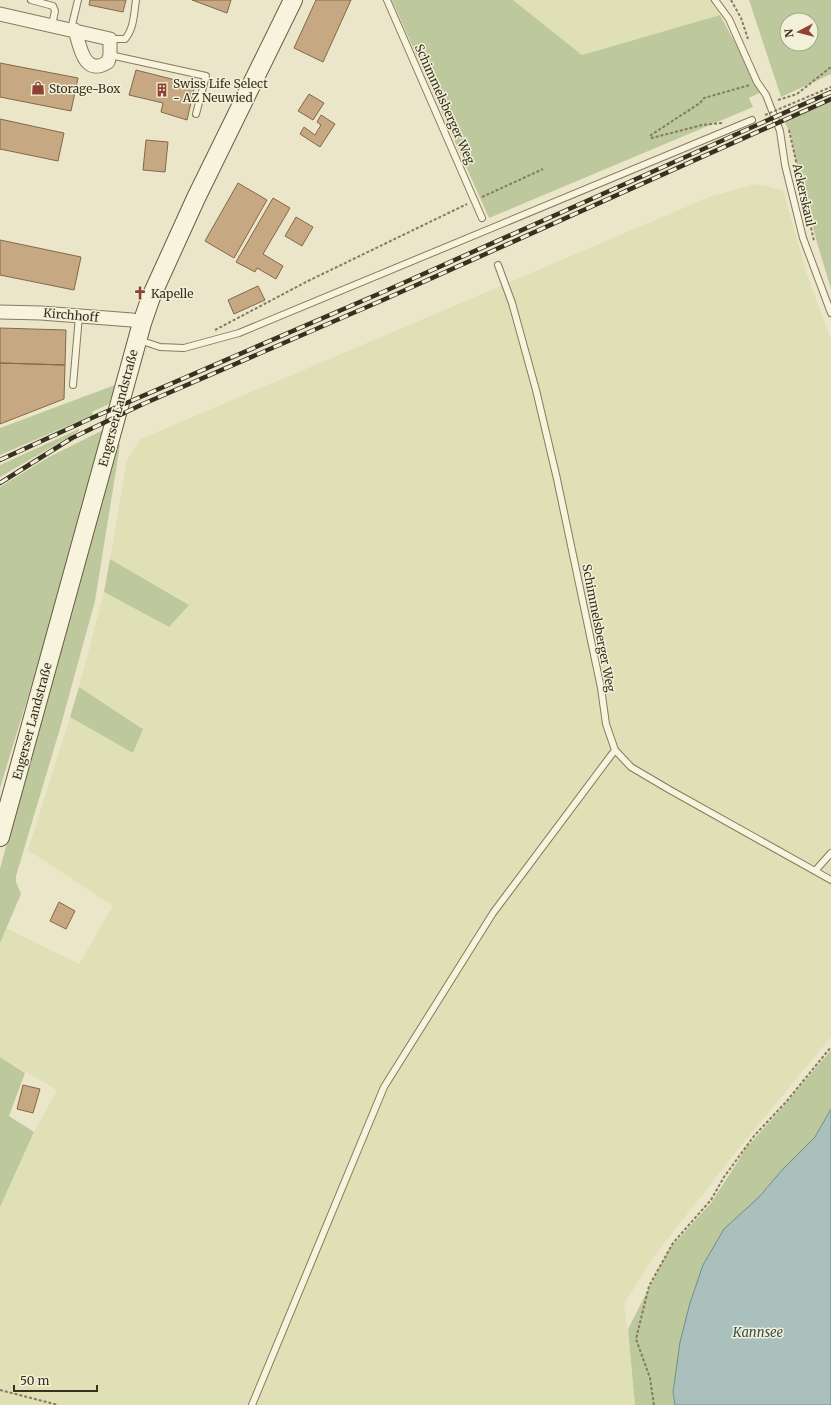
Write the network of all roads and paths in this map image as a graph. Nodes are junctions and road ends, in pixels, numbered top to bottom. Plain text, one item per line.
1 (31, 0) edge
2 (78, 0) edge
3 (136, 0) edge
4 (293, 0) edge
5 (386, 0) edge
6 (715, 0) edge
7 (0, 14) edge
8 (52, 25) junction
9 (73, 30) junction
10 (110, 39) junction
11 (110, 55) junction
12 (831, 67) edge
13 (757, 82) junction
14 (831, 87) edge
15 (778, 100) dead end
16 (196, 114) dead end
17 (765, 115) dead end
18 (752, 120) dead end
19 (728, 122) dead end
20 (543, 169) dead end
21 (475, 200) junction
22 (482, 218) dead end
23 (498, 265) dead end
24 (0, 312) edge
25 (831, 313) edge
26 (79, 316) junction
27 (140, 331) junction
28 (209, 333) dead end
29 (73, 386) dead end
30 (615, 750) junction
31 (0, 837) edge
32 (831, 853) edge
33 (815, 871) junction
34 (831, 880) edge
35 (831, 1047) edge
36 (0, 1390) edge
37 (58, 1405) edge
38 (252, 1405) edge
39 (654, 1405) edge

1 - 8 lane
2 - 9 lane
3 - 10 lane
4 - 27 main road, Engerser Landstraße
5 - 21 lane, Schimmelsberger Weg
6 - 13 lane, Ackerskaul
7 - 8 street
8 - 9 street
9 - 10 street
9 - 11 street
10 - 11 street
11 - 16 lane
12 - 15 path
13 - 19 path
13 - 25 lane, Ackerskaul
14 - 17 path, bridge
18 - 27 lane
20 - 21 path
21 - 22 lane, Schimmelsberger Weg
21 - 28 path
23 - 30 lane, Schimmelsberger Weg
24 - 26 street, Kirchhoff
26 - 27 street, Kirchhoff
26 - 29 lane
27 - 31 main road, Engerser Landstraße
30 - 33 lane, Schimmelsberger Weg
30 - 38 lane
32 - 33 lane
33 - 34 lane, Schimmelsberger Weg
35 - 39 path
36 - 37 path

